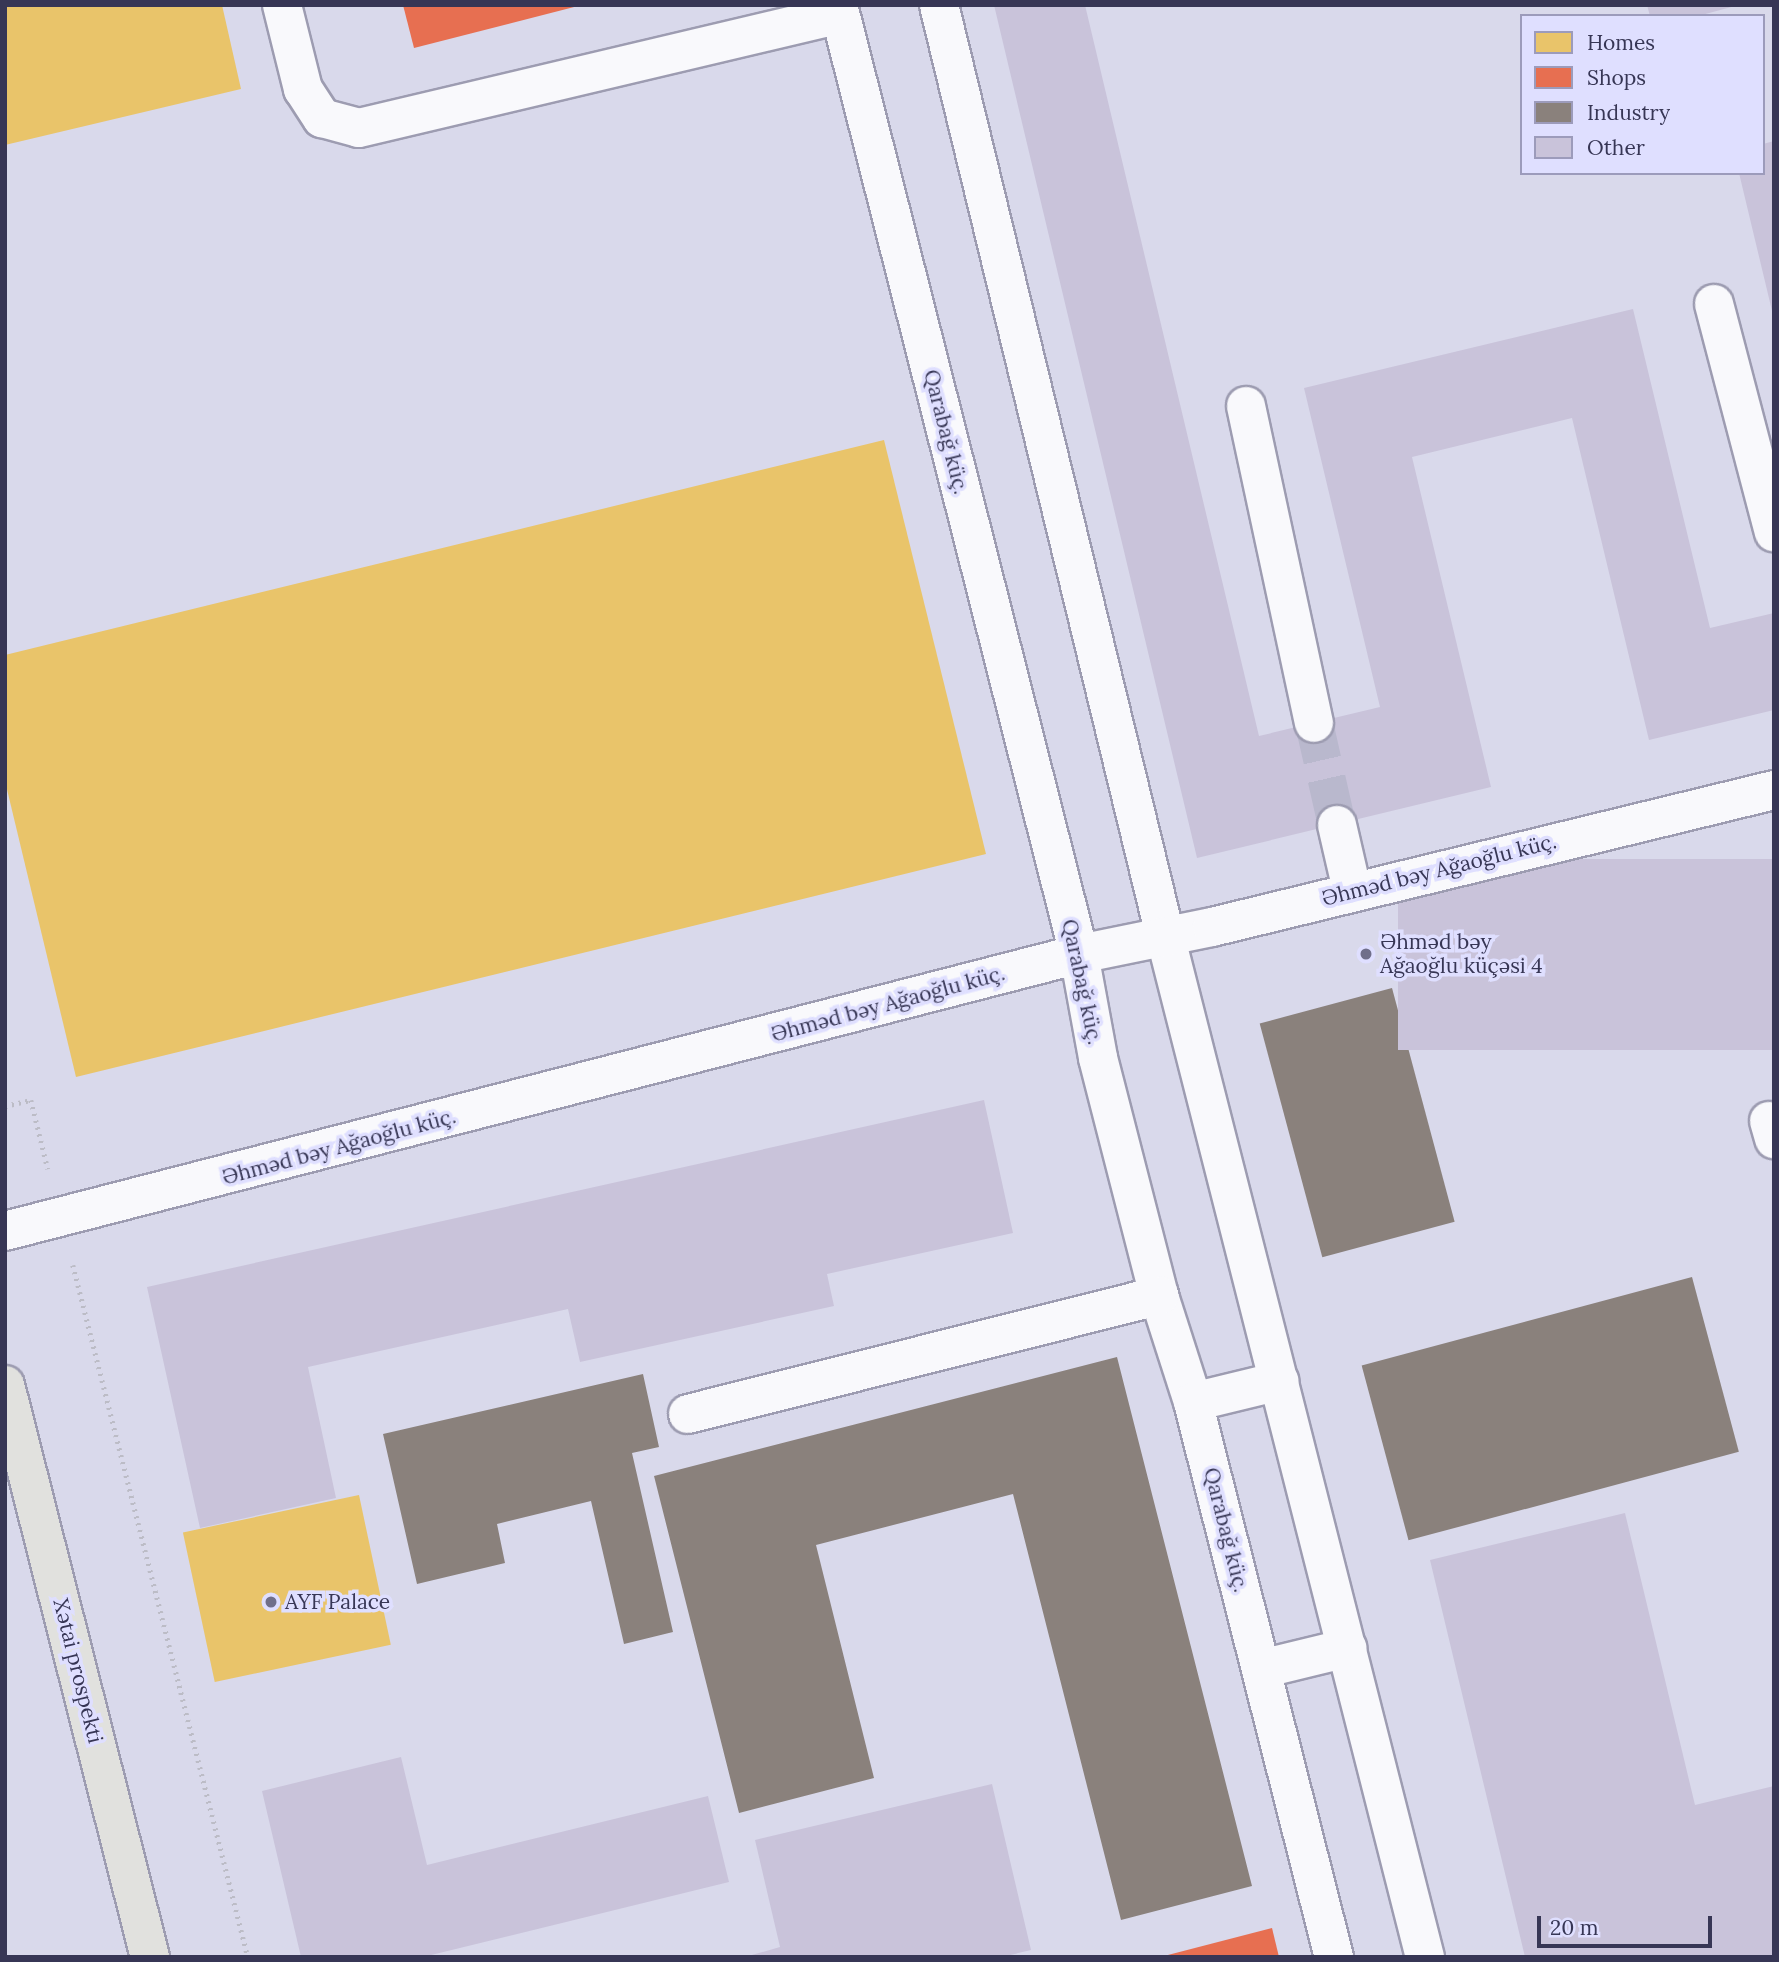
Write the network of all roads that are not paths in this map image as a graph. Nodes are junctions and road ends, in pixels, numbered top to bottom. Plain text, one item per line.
1 (282, 5) edge
2 (939, 5) edge
3 (839, 9) edge
4 (1714, 304) dead end
5 (1246, 406) dead end
6 (1774, 532) edge
7 (1314, 723) tunnel mouth
8 (1774, 790) edge
9 (1337, 825) tunnel mouth
10 (1352, 890) junction
11 (1165, 935) junction
12 (1079, 954) junction
13 (5, 1231) edge
14 (1159, 1296) junction
15 (1279, 1381) junction
16 (5, 1385) edge
17 (1193, 1402) junction
18 (688, 1415) dead end
19 (1347, 1648) junction
20 (1261, 1669) junction
21 (150, 1957) edge
22 (1334, 1957) edge
23 (1426, 1957) edge

1 - 3 street
2 - 11 street
3 - 12 street, Qarabağ küç.
4 - 6 street
5 - 7 street
8 - 10 street, Əhməd bəy Ağaoğlu küç.
9 - 10 street
10 - 11 street, Əhməd bəy Ağaoğlu küç.
11 - 12 street, Əhməd bəy Ağaoğlu küç.
11 - 15 street
12 - 13 street, Əhməd bəy Ağaoğlu küç.
12 - 14 street, Qarabağ küç.
14 - 17 street, Qarabağ küç.
14 - 18 street
15 - 17 street
15 - 19 street
16 - 21 main road, Xətai prospekti
17 - 20 street, Qarabağ küç.
19 - 20 street
19 - 23 street
20 - 22 street, Qarabağ küç.

